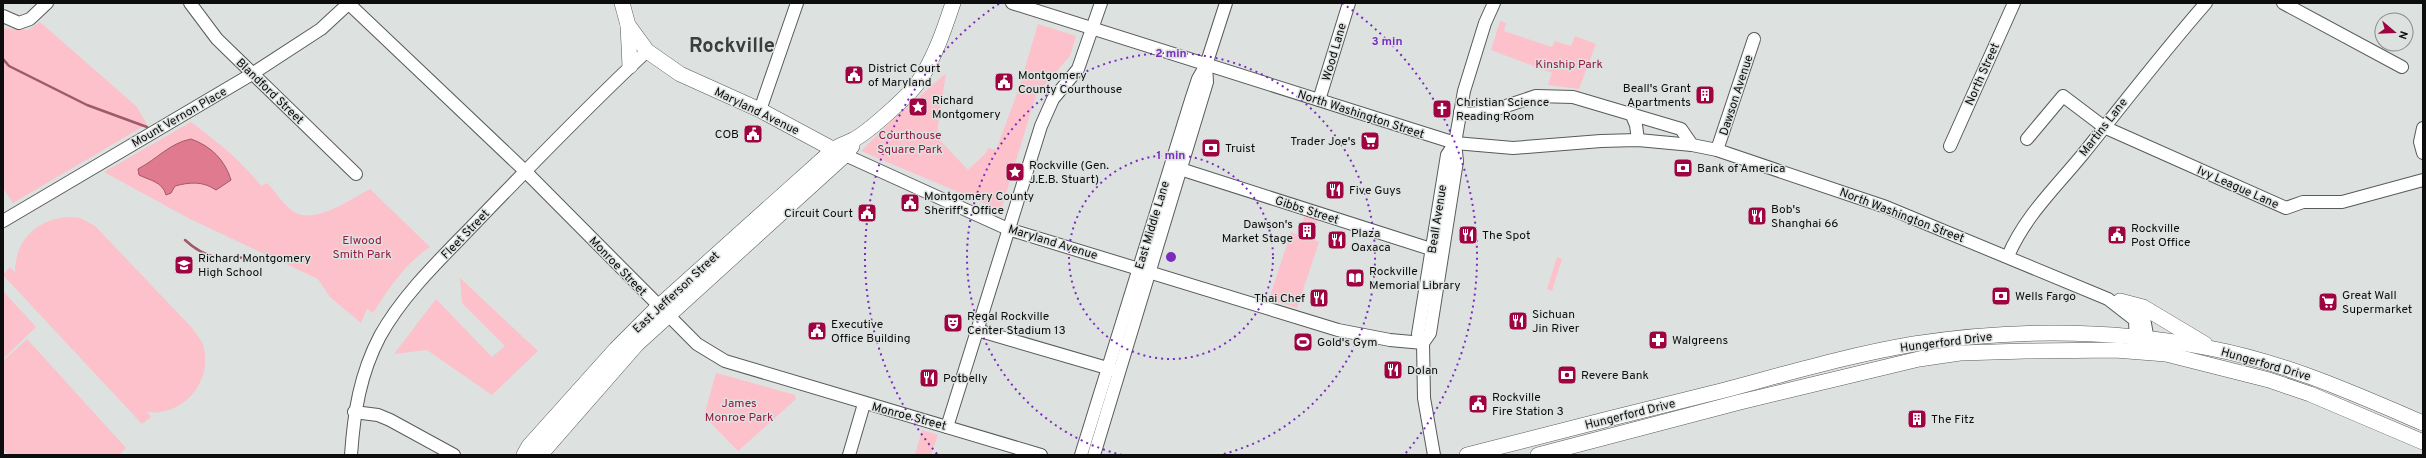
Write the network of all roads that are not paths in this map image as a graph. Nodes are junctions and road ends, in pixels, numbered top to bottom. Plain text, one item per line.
1 (47, 3) edge
2 (190, 3) edge
3 (348, 3) edge
4 (622, 3) edge
5 (797, 3) edge
6 (953, 3) edge
7 (1012, 3) edge
8 (1102, 3) edge
9 (1226, 3) edge
10 (1349, 3) edge
11 (2014, 3) edge
12 (2206, 3) edge
13 (2283, 3) edge
14 (1493, 7) edge
15 (3, 16) edge
16 (628, 25) junction
17 (1093, 29) junction
18 (1754, 40) dead end
19 (647, 51) junction
20 (1206, 65) junction
21 (630, 66) junction
22 (2402, 67) dead end
23 (252, 74) junction
24 (1319, 100) junction
25 (760, 110) junction
26 (1460, 110) junction
27 (1631, 114) junction
28 (2104, 127) junction
29 (2423, 128) edge
30 (804, 133) junction
31 (2027, 139) dead end
32 (1638, 140) junction
33 (1455, 143) junction
34 (1692, 145) junction
35 (1950, 146) dead end
36 (1717, 150) junction
37 (839, 152) junction
38 (2423, 153) edge
39 (1176, 167) junction
40 (813, 168) junction
41 (525, 171) junction
42 (356, 174) dead end
43 (2423, 180) edge
44 (3, 221) edge
45 (1008, 229) junction
46 (1437, 252) junction
47 (2008, 256) junction
48 (1144, 270) junction
49 (2114, 300) junction
50 (662, 312) junction
51 (977, 330) junction
52 (1423, 343) junction
53 (2142, 345) junction
54 (1905, 346) junction
55 (2210, 348) junction
56 (1857, 357) junction
57 (1114, 370) junction
58 (1871, 370) junction
59 (1826, 381) junction
60 (864, 404) junction
61 (354, 412) junction
62 (2423, 424) edge
63 (947, 427) junction
64 (2423, 442) edge
65 (532, 452) edge
66 (351, 455) edge
67 (454, 455) edge
68 (849, 455) edge
69 (1041, 455) edge
70 (1081, 455) edge
71 (1094, 455) edge
72 (1434, 455) edge
73 (1467, 455) edge
74 (1538, 455) edge

1 - 15 street
2 - 23 street, Blandford Street
3 - 23 street, Mount Vernon Place
3 - 41 street, Monroe Street
4 - 16 main road, Maryland Avenue
5 - 25 street
6 - 37 main road
7 - 17 street, North Washington Street
8 - 17 street
9 - 20 street, East Middle Lane
10 - 24 street, Wood Lane
11 - 35 street, North Street
12 - 28 street, Martins Lane
13 - 22 street
14 - 26 street, Beall Avenue
16 - 19 main road, Maryland Avenue
16 - 21 main road
17 - 20 street, North Washington Street
17 - 45 street
18 - 36 street, Dawson Avenue
19 - 21 street, Fleet Street
19 - 25 main road, Maryland Avenue
20 - 24 street, North Washington Street
20 - 39 street, East Middle Lane
21 - 41 street, Fleet Street
23 - 42 street, Blandford Street
23 - 44 street, Mount Vernon Place
24 - 33 street, North Washington Street
25 - 30 main road, Maryland Avenue
26 - 27 street
26 - 33 street, Beall Avenue
27 - 32 street
27 - 34 street
28 - 31 street, Ivy League Lane
28 - 43 street, Ivy League Lane
28 - 47 street, Martins Lane
29 - 38 street
30 - 37 main road, Maryland Avenue
30 - 40 main road
32 - 33 street, North Washington Street
32 - 34 street, North Washington Street
33 - 46 street, Beall Avenue
34 - 36 street, North Washington Street
36 - 47 street, North Washington Street
37 - 40 main road, East Jefferson Street
37 - 45 street, Maryland Avenue
37 - 50 main road, East Jefferson Street
39 - 46 street, Gibbs Street
39 - 48 street, East Middle Lane
40 - 50 main road, East Jefferson Street
41 - 50 street, Monroe Street
41 - 61 street, Fleet Street
45 - 48 street, Maryland Avenue
45 - 51 street
46 - 52 street, Beall Avenue
47 - 49 street, North Washington Street
48 - 52 street, Maryland Avenue
48 - 57 street, East Middle Lane
49 - 53 street, North Washington Street
49 - 55 main road
50 - 60 street, Monroe Street
50 - 65 main road, East Jefferson Street
51 - 57 street
51 - 63 street
52 - 72 street, Beall Avenue
53 - 54 main road, Hungerford Drive
53 - 55 main road, Hungerford Drive
53 - 58 main road, Hungerford Drive
53 - 64 main road, Hungerford Drive
54 - 56 main road, Hungerford Drive
54 - 58 main road
55 - 62 main road, Hungerford Drive
56 - 59 main road
56 - 73 main road, Hungerford Drive
57 - 70 street, East Middle Lane
57 - 71 street, East Middle Lane
58 - 59 main road, Hungerford Drive
59 - 74 main road, Hungerford Drive
60 - 63 street, Monroe Street
60 - 68 street
61 - 66 street, Fleet Street
61 - 67 street
63 - 69 street, Monroe Street

